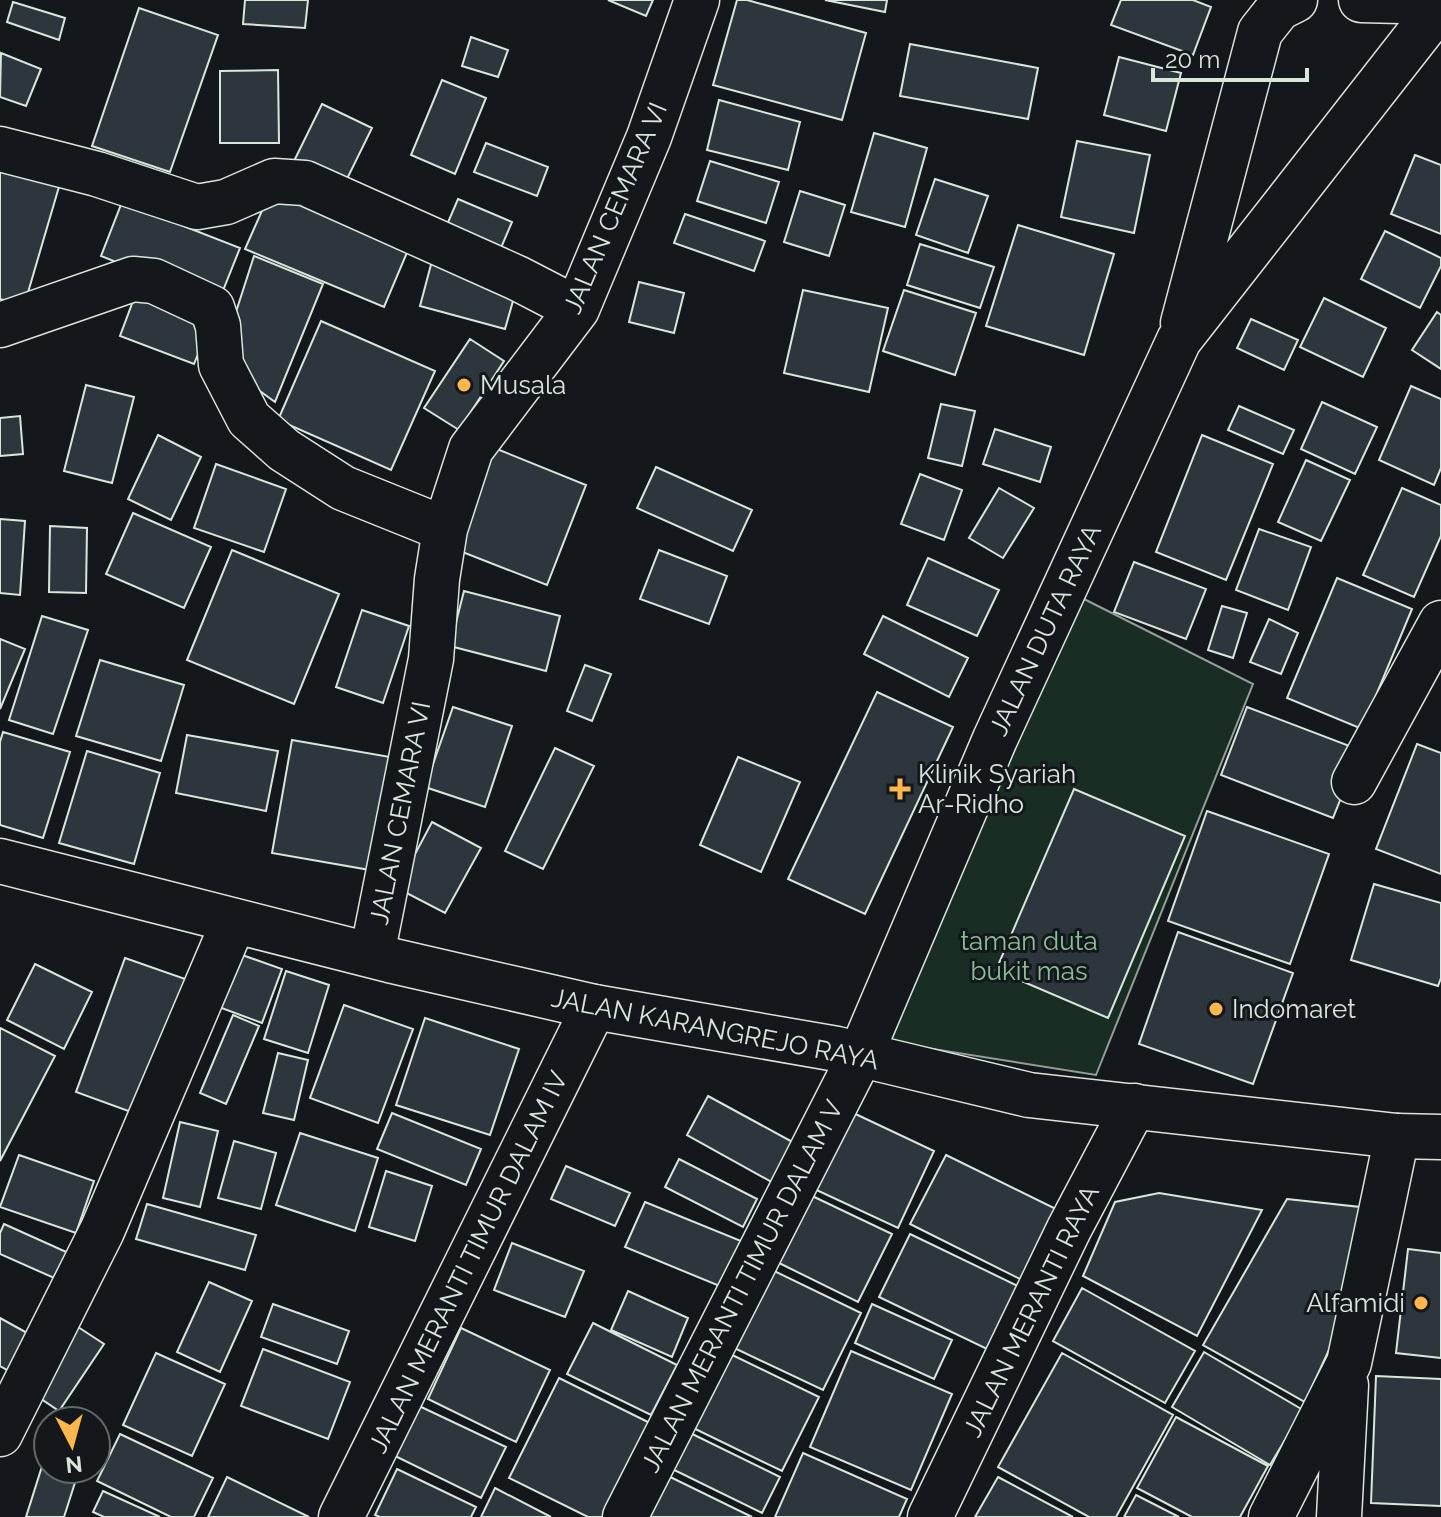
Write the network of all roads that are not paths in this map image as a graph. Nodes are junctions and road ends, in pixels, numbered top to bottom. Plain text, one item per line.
1 (697, 0) edge
2 (1295, 0) edge
3 (1361, 0) edge
4 (1441, 4) edge
5 (0, 149) edge
6 (577, 309) junction
7 (0, 325) edge
8 (1179, 340) junction
9 (445, 529) junction
10 (1441, 623) edge
11 (1354, 782) dead end
12 (0, 861) edge
13 (234, 921) junction
14 (372, 955) junction
15 (594, 1007) junction
16 (860, 1056) junction
17 (1134, 1106) junction
18 (1397, 1136) junction
19 (1441, 1137) edge
20 (1349, 1363) junction
21 (0, 1434) edge
22 (341, 1517) edge
23 (625, 1517) edge
24 (930, 1517) edge
25 (1271, 1517) edge
26 (1339, 1517) edge

1 - 6 street, JALAN CEMARA VI
2 - 8 street, JALAN DUTA RAYA
3 - 4 street, JALAN DUTA RAYA
4 - 8 street, JALAN DUTA RAYA
5 - 6 street
6 - 9 street, JALAN CEMARA VI
7 - 9 street
8 - 16 street, JALAN DUTA RAYA
9 - 14 street, JALAN CEMARA VI
10 - 11 street
12 - 13 street, JALAN KARANGREJO RAYA
13 - 14 street, JALAN KARANGREJO RAYA
13 - 21 street
14 - 15 street, JALAN KARANGREJO RAYA
15 - 16 street, JALAN KARANGREJO RAYA
15 - 22 street, JALAN MERANTI TIMUR DALAM IV
16 - 17 street, JALAN KARANGREJO RAYA
16 - 23 street, JALAN MERANTI TIMUR DALAM V
17 - 18 street, JALAN KARANGREJO RAYA
17 - 24 street, JALAN MERANTI RAYA
18 - 19 street, JALAN KARANGREJO RAYA
18 - 20 street
20 - 25 street
20 - 26 street

